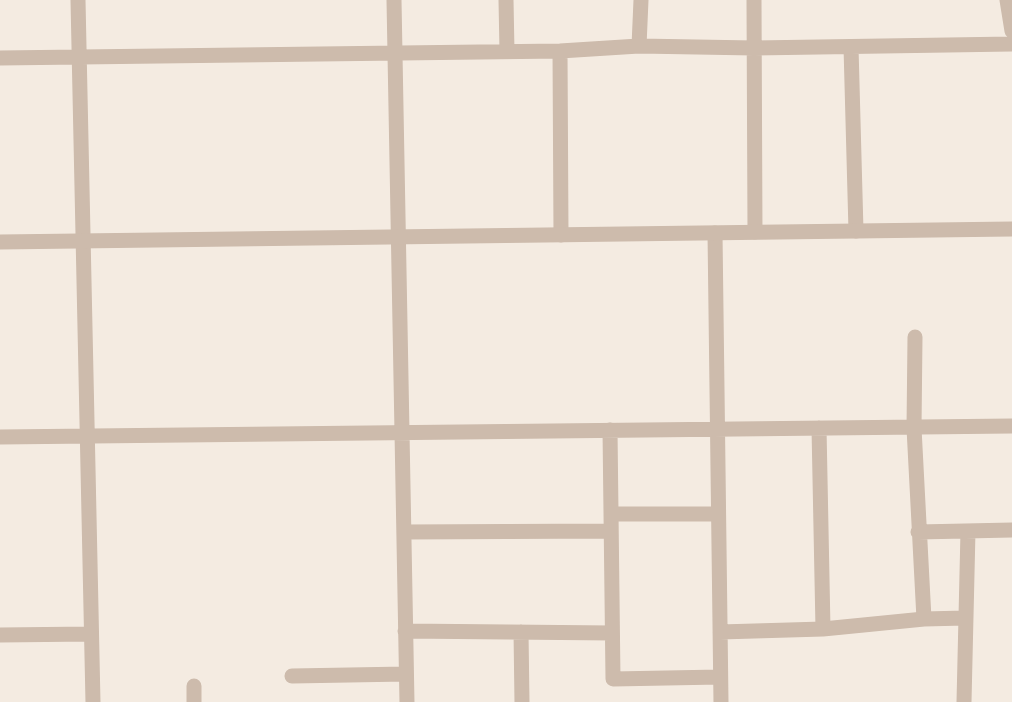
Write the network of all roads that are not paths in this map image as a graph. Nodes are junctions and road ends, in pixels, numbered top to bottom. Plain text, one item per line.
1 (78, 0) edge
2 (394, 0) edge
3 (506, 0) edge
4 (640, 0) edge
5 (754, 0) edge
6 (1007, 0) edge
7 (1012, 31) edge
8 (1012, 44) edge
9 (639, 46) junction
10 (851, 47) junction
11 (754, 48) junction
12 (507, 51) junction
13 (560, 51) junction
14 (395, 53) junction
15 (79, 57) junction
16 (0, 58) edge
17 (1012, 229) edge
18 (856, 231) junction
19 (755, 232) junction
20 (715, 233) junction
21 (561, 234) junction
22 (398, 237) junction
23 (83, 240) junction
24 (0, 242) edge
25 (915, 337) dead end
26 (1012, 426) edge
27 (819, 428) junction
28 (915, 428) junction
29 (717, 429) junction
30 (610, 430) junction
31 (402, 433) junction
32 (87, 436) junction
33 (0, 437) edge
34 (611, 514) junction
35 (718, 514) junction
36 (1012, 530) edge
37 (611, 531) junction
38 (968, 531) junction
39 (404, 532) junction
40 (918, 532) junction
41 (965, 618) junction
42 (924, 619) junction
43 (823, 629) junction
44 (405, 631) junction
45 (521, 632) junction
46 (720, 632) junction
47 (91, 633) junction
48 (612, 633) junction
49 (0, 635) edge
50 (406, 674) junction
51 (292, 676) dead end
52 (720, 677) junction
53 (194, 686) dead end
54 (93, 702) edge
55 (194, 702) edge
56 (407, 702) edge
57 (522, 702) edge
58 (721, 702) edge
59 (964, 702) edge

1 - 15 street
2 - 14 street
3 - 12 street
4 - 9 street
5 - 11 street
6 - 7 street
8 - 10 street
9 - 11 street
9 - 13 street
10 - 11 street
10 - 18 street
11 - 19 street
12 - 13 street
12 - 14 street
13 - 21 street
14 - 15 street
14 - 22 street
15 - 16 street
15 - 23 street
17 - 18 street
18 - 19 street
19 - 20 street
20 - 21 street
20 - 29 street
21 - 22 street
22 - 23 street
22 - 31 street
23 - 24 street
23 - 32 street
25 - 28 street
26 - 28 street
27 - 28 street
27 - 29 street
27 - 43 street
28 - 40 street
29 - 30 street
29 - 35 street
30 - 31 street
30 - 34 street
31 - 32 street
31 - 39 street
32 - 33 street
32 - 47 street
34 - 35 street
34 - 37 street
35 - 46 street
36 - 38 street
37 - 39 street
37 - 48 street
38 - 40 street
38 - 41 street
39 - 44 street
40 - 42 street
41 - 42 street
41 - 59 street
42 - 43 street
43 - 46 street
44 - 45 street
44 - 50 street
45 - 48 street
45 - 57 street
46 - 52 street
47 - 49 street
47 - 54 street
48 - 52 street
50 - 51 street
50 - 56 street
52 - 58 street
53 - 55 street

